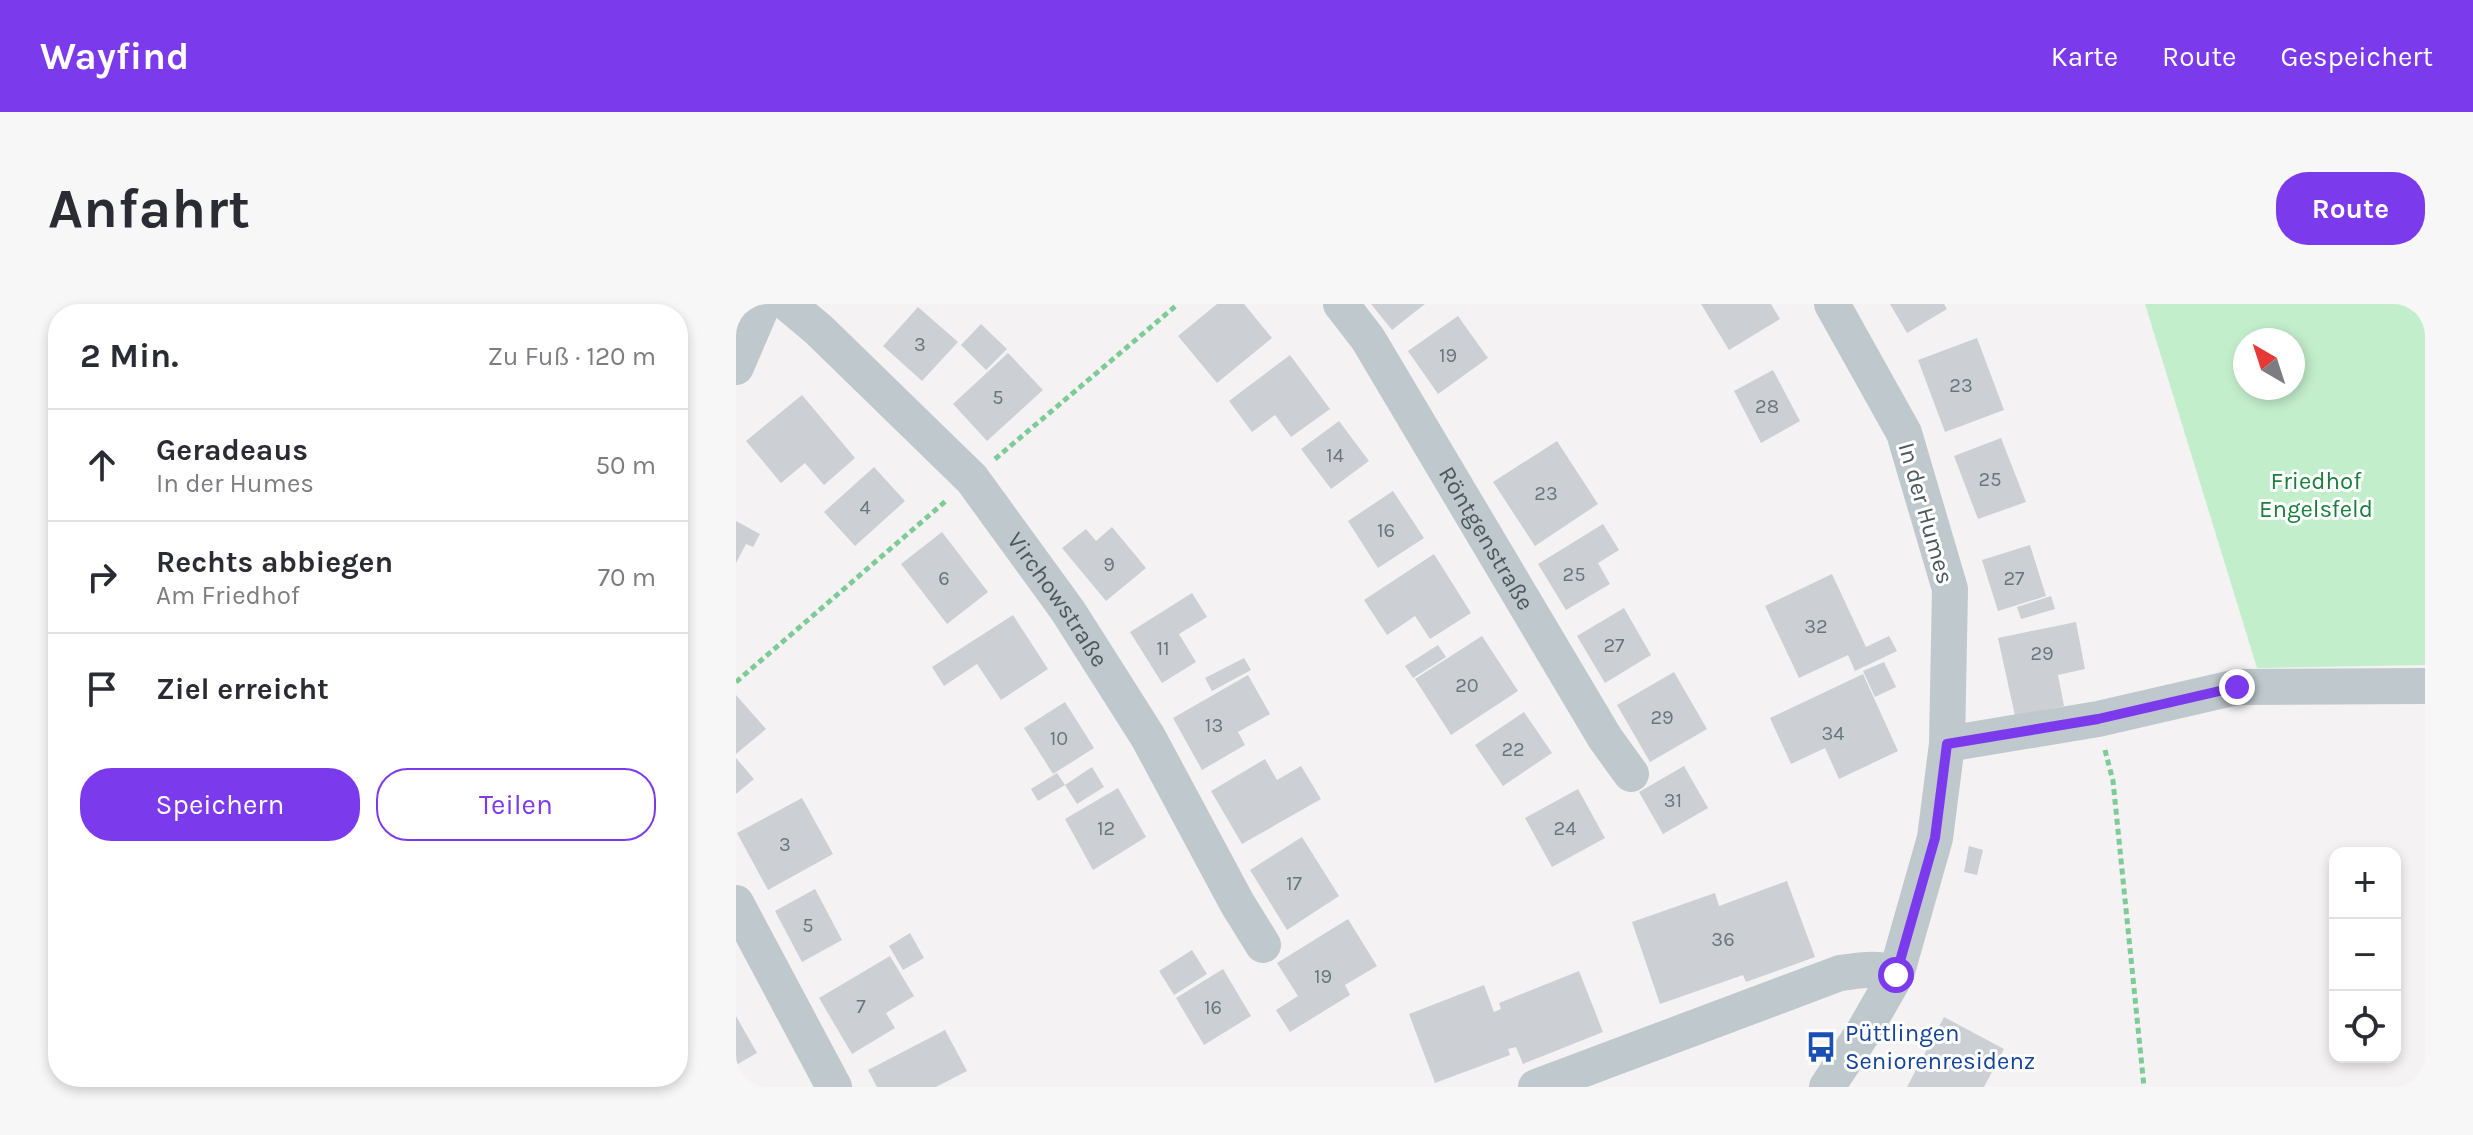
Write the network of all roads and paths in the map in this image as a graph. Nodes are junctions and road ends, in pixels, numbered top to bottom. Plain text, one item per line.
1 (763, 304) edge
2 (788, 304) edge
3 (1341, 304) edge
4 (1832, 304) edge
5 (736, 367) edge
6 (2425, 686) edge
7 (2098, 719) junction
8 (1947, 744) junction
9 (1631, 774) dead end
10 (736, 903) edge
11 (1263, 945) dead end
12 (1896, 975) junction
13 (834, 1087) edge
14 (1536, 1087) edge
15 (1827, 1087) edge
16 (2144, 1087) edge

1 - 5 street
2 - 11 street, Virchowstraße
3 - 9 street, Röntgenstraße
4 - 8 street, In der Humes
6 - 7 street
7 - 8 street
7 - 16 path
8 - 12 street, In der Humes
10 - 13 street
12 - 14 street
12 - 15 street, In der Humes

